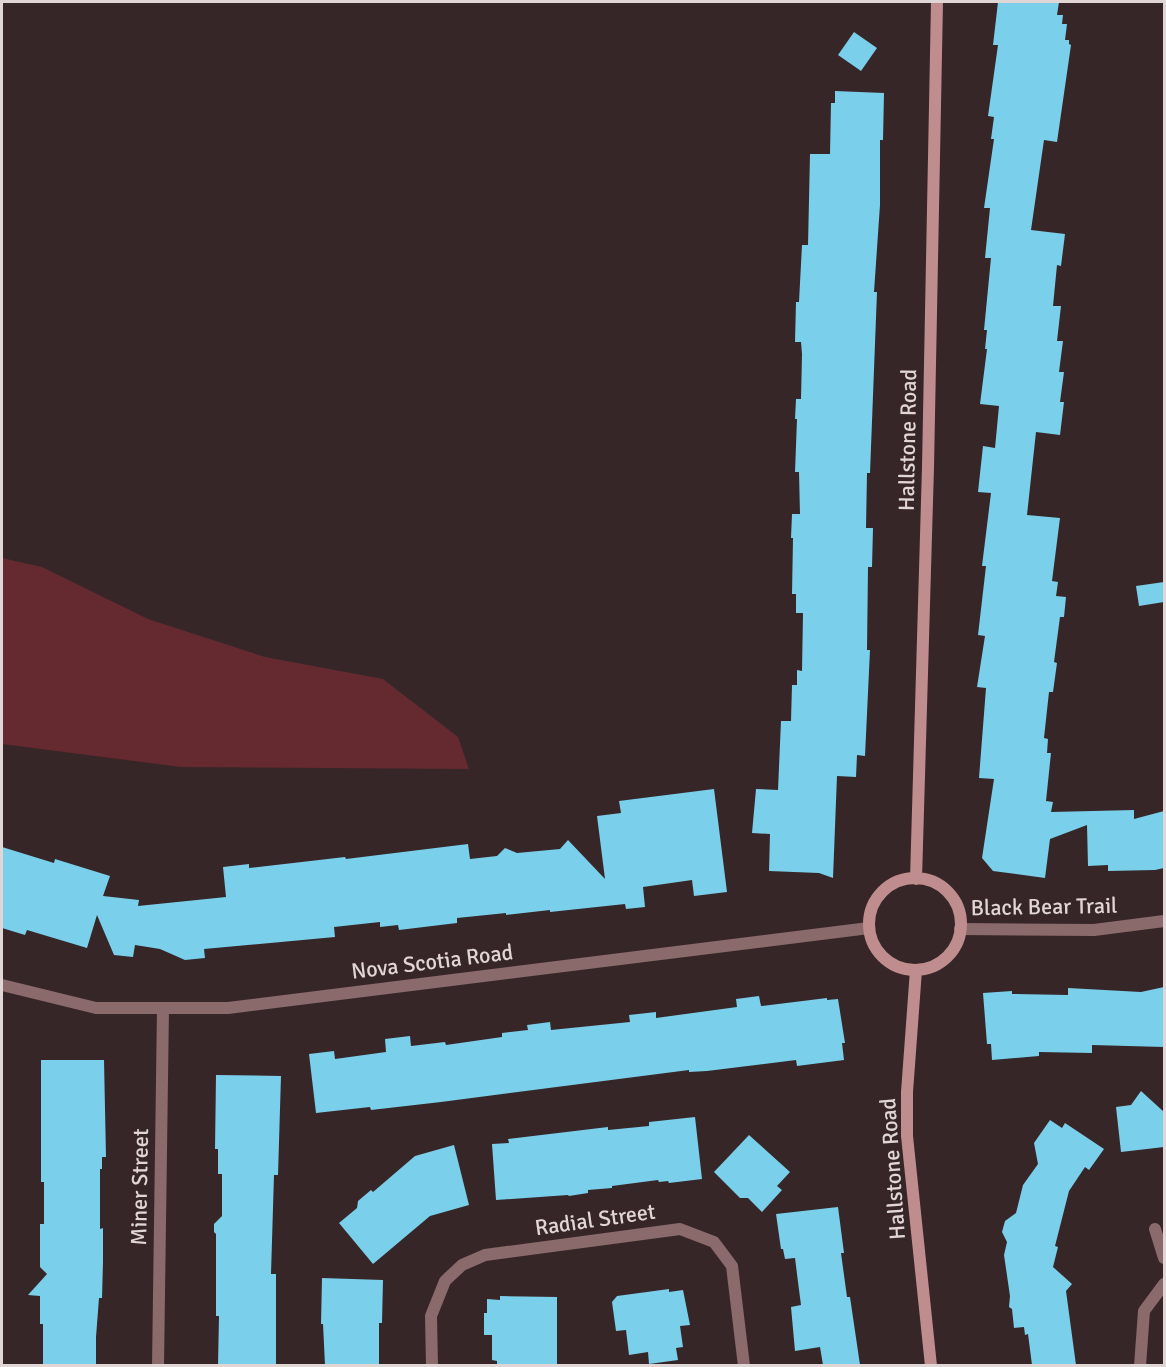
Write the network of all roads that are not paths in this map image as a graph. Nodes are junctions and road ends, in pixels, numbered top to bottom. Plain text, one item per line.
1 (937, 2) edge
2 (916, 879) junction
3 (1164, 921) edge
4 (869, 928) junction
5 (960, 929) junction
6 (916, 970) junction
7 (2, 985) edge
8 (163, 1008) junction
9 (1155, 1229) dead end
10 (1164, 1258) edge
11 (1164, 1284) edge
12 (158, 1365) edge
13 (432, 1365) edge
14 (744, 1365) edge
15 (931, 1365) edge
16 (1140, 1365) edge

1 - 2 street, Hallstone Road
2 - 4 street
2 - 5 street
3 - 5 street, Black Bear Trail
4 - 6 street
4 - 8 street, Nova Scotia Road
5 - 6 street
6 - 15 street, Hallstone Road
7 - 8 street, Nova Scotia Road
8 - 12 street, Miner Street
9 - 10 street
11 - 16 street
13 - 14 street, Radial Street

